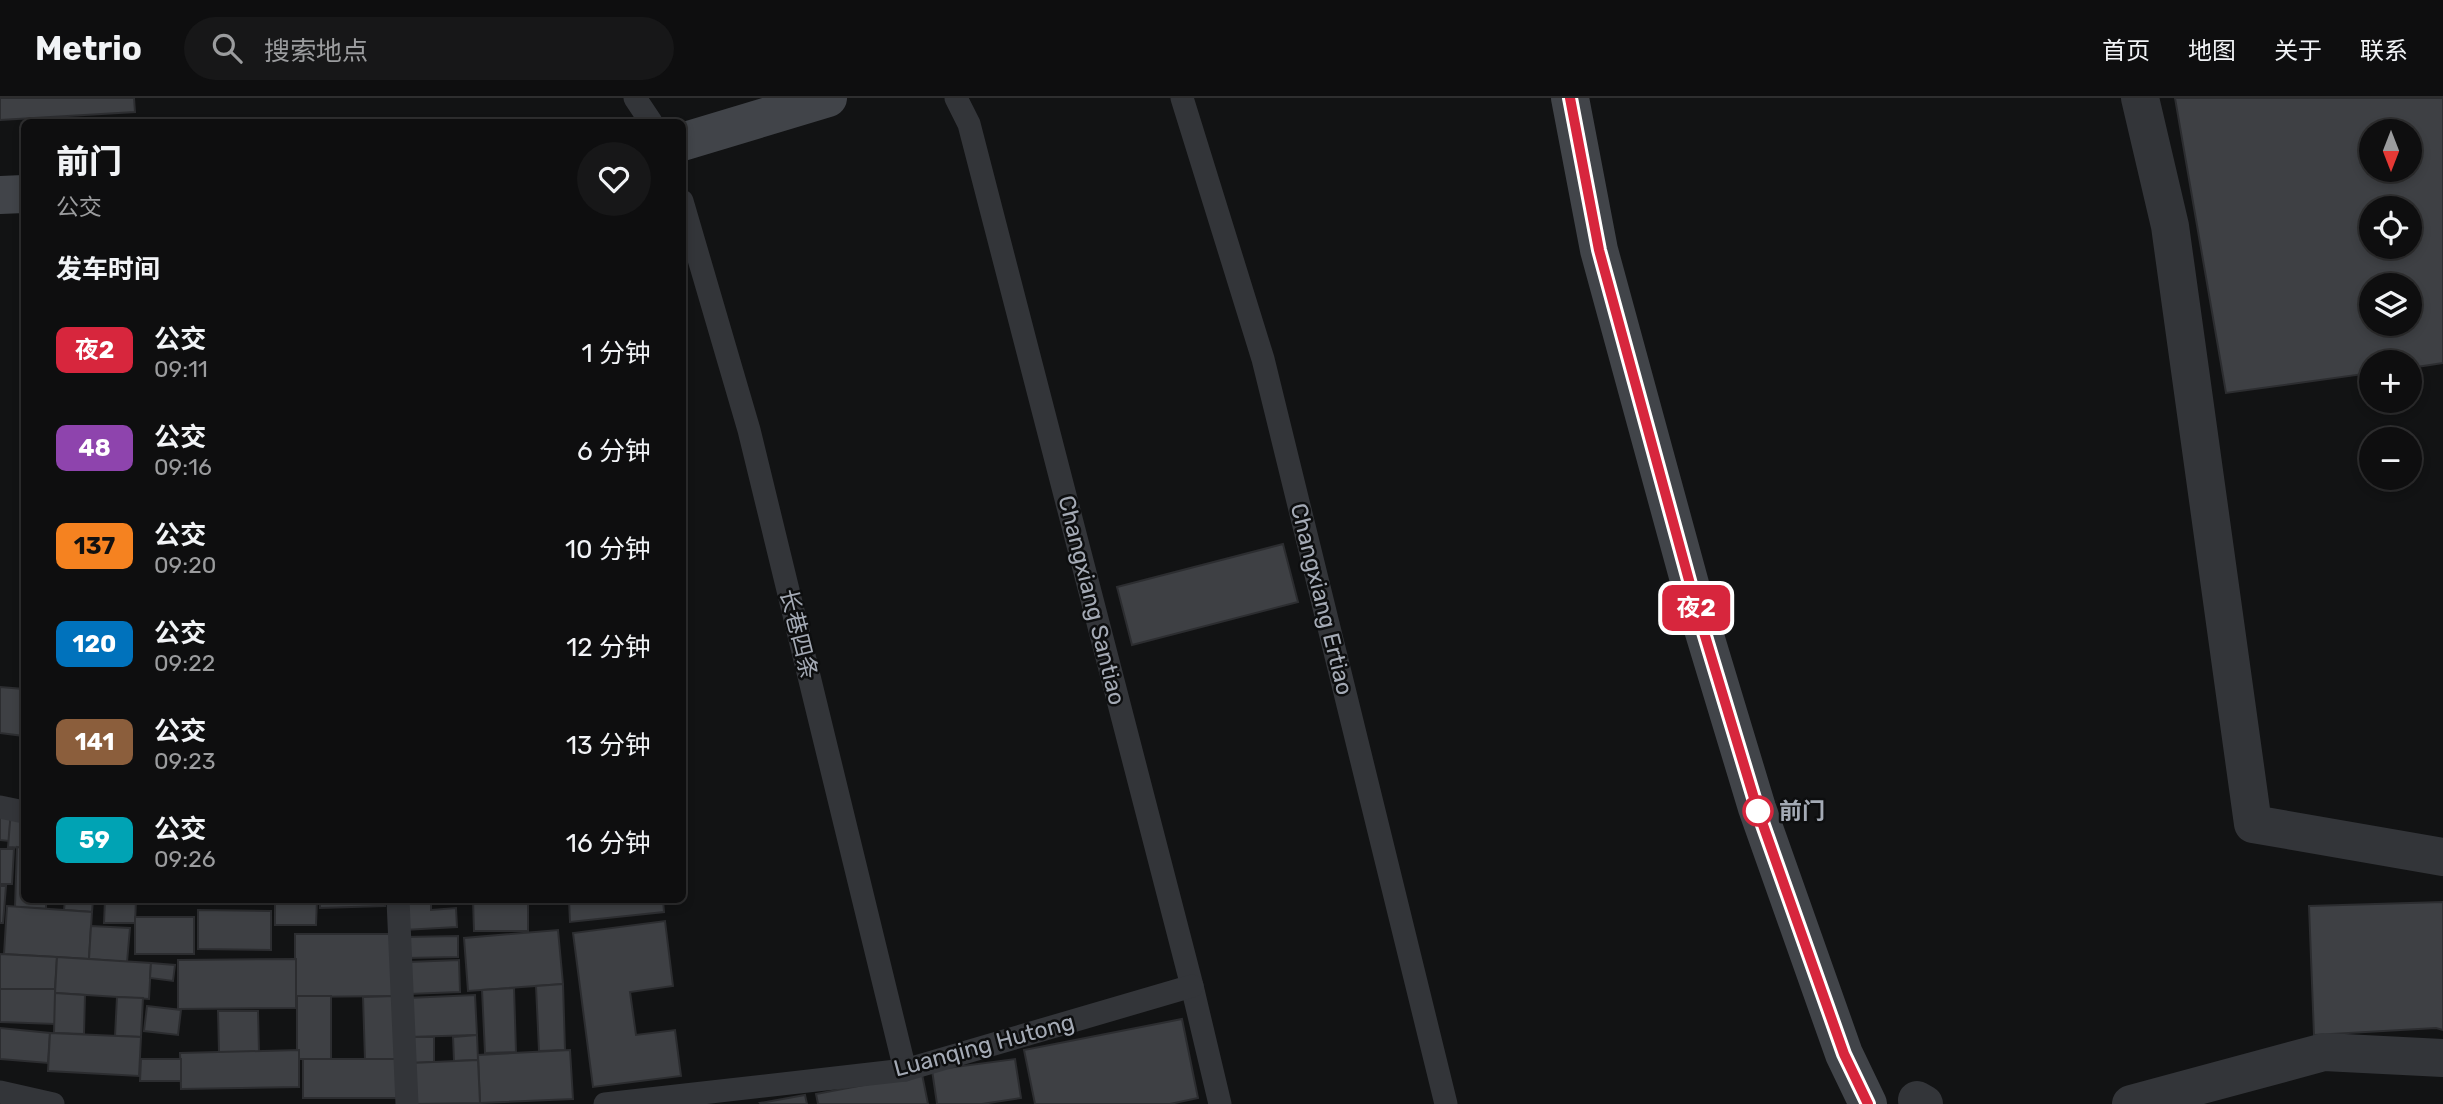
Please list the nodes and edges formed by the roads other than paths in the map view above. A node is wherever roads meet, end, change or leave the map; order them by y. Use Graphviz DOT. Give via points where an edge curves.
graph roads {
  1 [pos="635,98"];
  2 [pos="828,98"];
  3 [pos="956,98"];
  4 [pos="1182,98"];
  5 [pos="1570,98"];
  6 [pos="2140,98"];
  7 [pos="649,119"];
  8 [pos="686,141"];
  9 [pos="21,194"];
  10 [pos="0,195"];
  11 [pos="686,215"];
  12 [pos="0,807"];
  13 [pos="21,811"];
  14 [pos="2443,857"];
  15 [pos="398,903"];
  16 [pos="1192,986"];
  17 [pos="2443,1058"];
  18 [pos="905,1070"];
  19 [pos="0,1092"];
  20 [pos="53,1104"];
  21 [pos="407,1104"];
  22 [pos="605,1104"];
  23 [pos="1220,1104"];
  24 [pos="1446,1104"];
  25 [pos="1868,1104"];
  26 [pos="2131,1104"];
  1 -- 7 [label="lane"];
  2 -- 8 [label="main road"];
  3 -- 16 [label="lane, Changxiang Santiao" via="969,124"];
  4 -- 24 [label="lane, Changxiang Ertiao" via="1263,359"];
  5 -- 25 [label="main road" via="1599,250 1696,606 1757,808 1844,1054"];
  6 -- 14 [label="street" via="2170,226 2253,824"];
  9 -- 10 [label="main road"];
  11 -- 18 [label="lane, 长巷四条" via="749,430"];
  12 -- 13 [label="lane"];
  15 -- 21 [label="lane"];
  16 -- 18 [label="lane, Luanqing Hutong"];
  16 -- 23 [label="lane, Changxiang Santiao"];
  17 -- 26 [label="street" via="2323,1052"];
  18 -- 22 [label="lane, Luanqing Hutong"];
  19 -- 20 [label="lane"];
}
